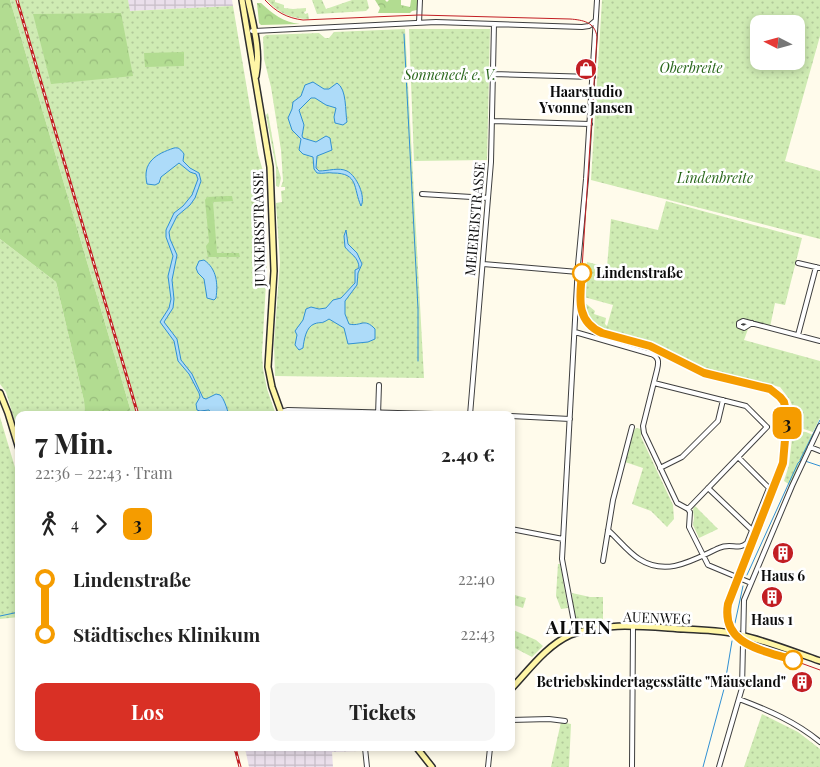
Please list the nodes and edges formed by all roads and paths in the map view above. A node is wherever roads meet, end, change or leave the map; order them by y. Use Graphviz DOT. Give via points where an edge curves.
graph roads {
  1 [pos="242,0"];
  2 [pos="248,0"];
  3 [pos="420,0"];
  4 [pos="597,0"];
  5 [pos="595,21"];
  6 [pos="419,23"];
  7 [pos="494,24"];
  8 [pos="251,32"];
  9 [pos="493,74"];
  10 [pos="592,77"];
  11 [pos="492,121"];
  12 [pos="590,124"];
  13 [pos="422,194"];
  14 [pos="488,198"];
  15 [pos="798,263"];
  16 [pos="483,264"];
  17 [pos="818,268"];
  18 [pos="578,272"];
  19 [pos="752,323"];
  20 [pos="575,332"];
  21 [pos="798,335"];
  22 [pos="820,341"];
  23 [pos="654,382"];
  24 [pos="379,385"];
  25 [pos="0,394"];
  26 [pos="723,400"];
  27 [pos="280,411"];
  28 [pos="286,411"];
  29 [pos="310,411"];
  30 [pos="378,411"];
  31 [pos="471,411"];
  32 [pos="515,416"];
  33 [pos="570,419"];
  34 [pos="820,426"];
  35 [pos="632,427"];
  36 [pos="767,427"];
  37 [pos="773,428"];
  38 [pos="15,436"];
  39 [pos="810,447"];
  40 [pos="820,451"];
  41 [pos="738,456"];
  42 [pos="660,468"];
  43 [pos="708,488"];
  44 [pos="688,509"];
  45 [pos="515,530"];
  46 [pos="608,530"];
  47 [pos="752,530"];
  48 [pos="563,539"];
  49 [pos="702,556"];
  50 [pos="603,561"];
  51 [pos="751,583"];
  52 [pos="633,627"];
  53 [pos="576,633"];
  54 [pos="742,635"];
  55 [pos="820,661"];
  56 [pos="515,685"];
  57 [pos="739,699"];
  58 [pos="515,720"];
  59 [pos="565,721"];
  60 [pos="820,742"];
  61 [pos="366,751"];
  62 [pos="419,751"];
  63 [pos="490,751"];
  64 [pos="367,767"];
  65 [pos="432,767"];
  66 [pos="488,767"];
  67 [pos="632,767"];
  68 [pos="719,767"];
  1 -- 8 [label="main road, JUNKERSSTRASSE"];
  2 -- 8 [label="main road, JUNKERSSTRASSE"];
  3 -- 6 [label="street"];
  4 -- 5 [label="street"];
  5 -- 7 [label="street" via="582,27"];
  5 -- 10 [label="street"];
  6 -- 7 [label="street"];
  6 -- 8 [label="street"];
  7 -- 9 [label="street, MEIEREISTRASSE"];
  8 -- 27 [label="main road, JUNKERSSTRASSE" via="258,58 256,77 269,159 274,266 268,357 270,381"];
  9 -- 10 [label="street"];
  9 -- 11 [label="street, MEIEREISTRASSE"];
  10 -- 12 [label="street"];
  11 -- 12 [label="street"];
  11 -- 14 [label="street, MEIEREISTRASSE"];
  12 -- 18 [label="street"];
  13 -- 14 [label="street"];
  14 -- 16 [label="street, MEIEREISTRASSE"];
  15 -- 17 [label="street"];
  16 -- 18 [label="street"];
  16 -- 31 [label="street, MEIEREISTRASSE"];
  17 -- 21 [label="street"];
  18 -- 20 [label="street"];
  19 -- 21 [label="street"];
  20 -- 23 [label="street" via="655,355 659,361"];
  20 -- 33 [label="street"];
  21 -- 22 [label="street"];
  23 -- 26 [label="street"];
  23 -- 42 [label="street" via="643,430"];
  24 -- 30 [label="street"];
  25 -- 38 [label="main road"];
  26 -- 36 [label="street" via="750,408"];
  26 -- 42 [label="street" via="718,421 682,457"];
  28 -- 29 [label="street"];
  32 -- 33 [label="street"];
  33 -- 48 [label="street"];
  34 -- 39 [label="street"];
  35 -- 46 [label="street"];
  36 -- 37 [label="street"];
  36 -- 41 [label="street"];
  39 -- 40 [label="street"];
  39 -- 51 [label="street"];
  41 -- 43 [label="street"];
  41 -- 47 [label="street" via="769,488"];
  42 -- 44 [label="street" via="677,503"];
  43 -- 44 [label="street"];
  43 -- 47 [label="street"];
  44 -- 49 [label="street" via="691,515 689,527"];
  45 -- 48 [label="street"];
  46 -- 49 [label="street" via="639,559 655,566 674,567"];
  46 -- 50 [label="street"];
  47 -- 49 [label="street" via="744,546 726,545"];
  48 -- 53 [label="street" via="563,567"];
  49 -- 51 [label="street" via="712,568"];
  51 -- 54 [label="street" via="743,606"];
  52 -- 53 [label="main road, AUENWEG"];
  52 -- 54 [label="main road, AUENWEG"];
  52 -- 67 [label="street"];
  53 -- 56 [label="main road, AUENWEG" via="550,648"];
  54 -- 55 [label="main road, AUENWEG"];
  54 -- 57 [label="street"];
  57 -- 60 [label="street" via="780,716"];
  57 -- 68 [label="street"];
  58 -- 59 [label="street"];
  61 -- 64 [label="street"];
  62 -- 65 [label="main road"];
  63 -- 66 [label="street"];
}
